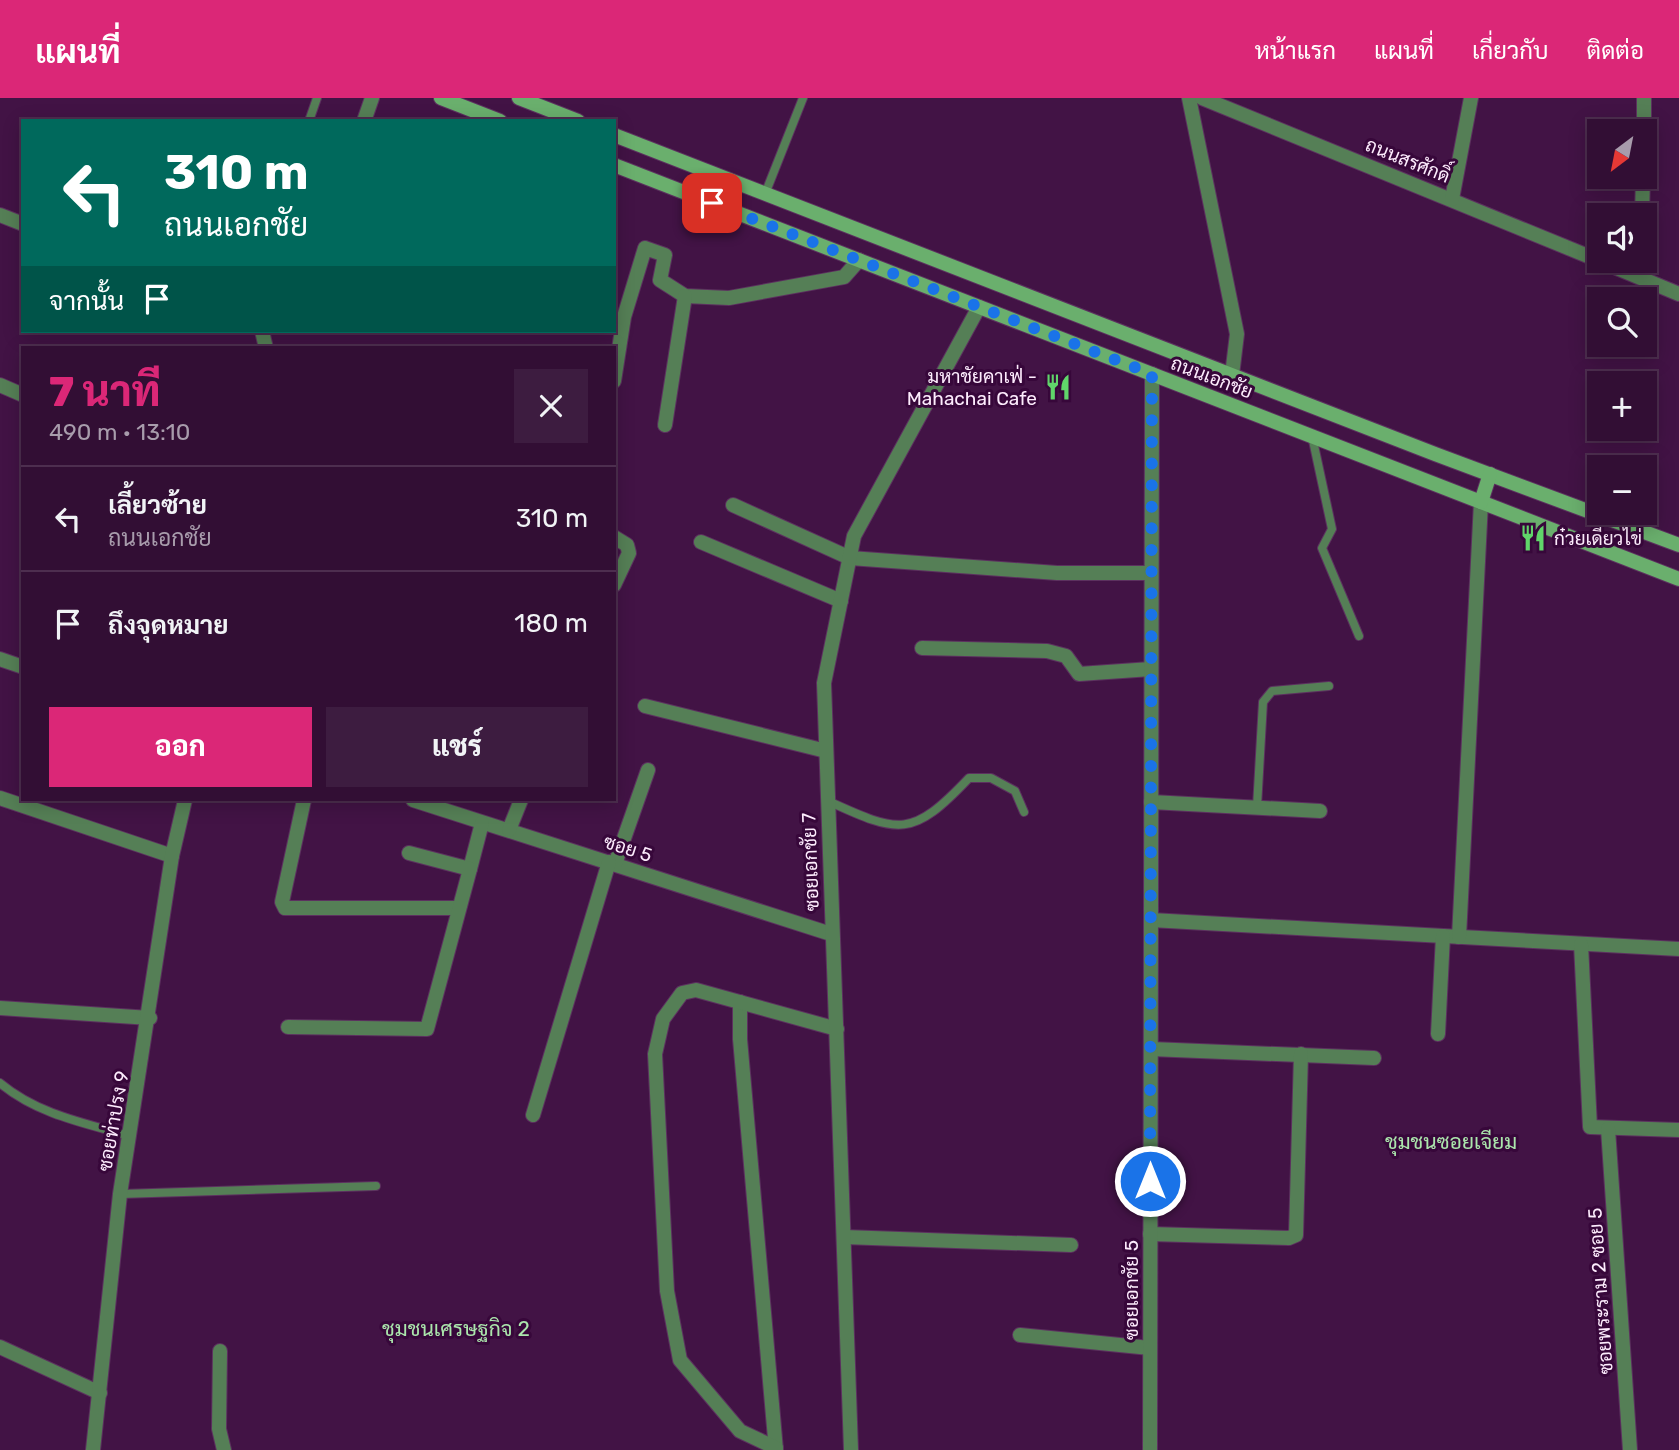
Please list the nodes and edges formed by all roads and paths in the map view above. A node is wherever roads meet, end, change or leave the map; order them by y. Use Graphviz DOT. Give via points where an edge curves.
graph roads {
  1 [pos="317,98"];
  2 [pos="372,98"];
  3 [pos="441,98"];
  4 [pos="519,98"];
  5 [pos="803,98"];
  6 [pos="1189,98"];
  7 [pos="1202,98"];
  8 [pos="1471,98"];
  9 [pos="1644,98"];
  10 [pos="310,119"];
  11 [pos="365,119"];
  12 [pos="495,119"];
  13 [pos="573,119"];
  14 [pos="1644,119"];
  15 [pos="616,136"];
  16 [pos="616,166"];
  17 [pos="765,194"];
  18 [pos="1452,199"];
  19 [pos="0,215"];
  20 [pos="21,223"];
  21 [pos="1587,256"];
  22 [pos="859,260"];
  23 [pos="1629,273"];
  24 [pos="1641,273"];
  25 [pos="1641,278"];
  26 [pos="1679,294"];
  27 [pos="685,296"];
  28 [pos="979,307"];
  29 [pos="616,368"];
  30 [pos="1152,374"];
  31 [pos="1232,375"];
  32 [pos="0,386"];
  33 [pos="21,394"];
  34 [pos="665,425"];
  35 [pos="1312,436"];
  36 [pos="1490,474"];
  37 [pos="1481,502"];
  38 [pos="733,505"];
  39 [pos="616,538"];
  40 [pos="701,542"];
  41 [pos="1679,545"];
  42 [pos="849,558"];
  43 [pos="1151,573"];
  44 [pos="1679,579"];
  45 [pos="616,582"];
  46 [pos="841,601"];
  47 [pos="1359,636"];
  48 [pos="922,648"];
  49 [pos="0,659"];
  50 [pos="21,666"];
  51 [pos="1151,669"];
  52 [pos="1329,686"];
  53 [pos="645,706"];
  54 [pos="826,751"];
  55 [pos="648,770"];
  56 [pos="0,798"];
  57 [pos="185,801"];
  58 [pos="304,801"];
  59 [pos="416,801"];
  60 [pos="521,801"];
  61 [pos="828,801"];
  62 [pos="1151,802"];
  63 [pos="1257,807"];
  64 [pos="1320,811"];
  65 [pos="1024,812"];
  66 [pos="482,823"];
  67 [pos="509,830"];
  68 [pos="409,853"];
  69 [pos="172,856"];
  70 [pos="612,863"];
  71 [pos="470,869"];
  72 [pos="458,908"];
  73 [pos="1151,920"];
  74 [pos="831,934"];
  75 [pos="1443,936"];
  76 [pos="1459,937"];
  77 [pos="1581,944"];
  78 [pos="1679,949"];
  79 [pos="740,1002"];
  80 [pos="0,1008"];
  81 [pos="150,1018"];
  82 [pos="288,1027"];
  83 [pos="837,1029"];
  84 [pos="1438,1034"];
  85 [pos="1150,1049"];
  86 [pos="1301,1054"];
  87 [pos="1374,1058"];
  88 [pos="0,1083"];
  89 [pos="533,1115"];
  90 [pos="1608,1129"];
  91 [pos="1679,1130"];
  92 [pos="130,1136"];
  93 [pos="376,1186"];
  94 [pos="120,1194"];
  95 [pos="1150,1234"];
  96 [pos="844,1237"];
  97 [pos="1071,1245"];
  98 [pos="1020,1335"];
  99 [pos="0,1348"];
  100 [pos="1150,1348"];
  101 [pos="220,1351"];
  102 [pos="100,1393"];
  103 [pos="776,1449"];
  104 [pos="93,1450"];
  105 [pos="224,1450"];
  106 [pos="851,1450"];
  107 [pos="1150,1450"];
  108 [pos="1630,1450"];
  1 -- 10 [label="lane"];
  2 -- 11 [label="street"];
  3 -- 12 [label="main road"];
  4 -- 13 [label="main road"];
  5 -- 17 [label="lane"];
  6 -- 31 [label="street" via="1237,334"];
  7 -- 18 [label="street, ถนนสรศักดิ์"];
  8 -- 18 [label="street"];
  9 -- 14 [label="street"];
  15 -- 17 [label="main road, ถนนเอกชัย"];
  16 -- 22 [label="main road, ถนนเอกชัย"];
  17 -- 31 [label="main road, ถนนเอกชัย"];
  18 -- 21 [label="street, ถนนสรศักดิ์"];
  19 -- 20 [label="street"];
  22 -- 27 [label="street" via="845,276 729,298"];
  22 -- 28 [label="main road, ถนนเอกชัย"];
  23 -- 25 [label="street, ถนนสรศักดิ์"];
  24 -- 25 [label="street"];
  25 -- 26 [label="street, ถนนสรศักดิ์"];
  27 -- 29 [label="street" via="660,280 665,256 645,248 624,317"];
  27 -- 34 [label="street"];
  28 -- 30 [label="main road, ถนนเอกชัย"];
  28 -- 42 [label="street, ซอยเอกชัย 7" via="854,536"];
  30 -- 35 [label="main road, ถนนเอกชัย"];
  30 -- 43 [label="street, ซอยเอกชัย 5"];
  31 -- 36 [label="main road, ถนนเอกชัย"];
  32 -- 33 [label="street"];
  35 -- 37 [label="main road, ถนนเอกชัย"];
  35 -- 47 [label="lane" via="1332,529 1322,548"];
  36 -- 37 [label="main road"];
  36 -- 41 [label="main road, ถนนเอกชัย"];
  37 -- 44 [label="main road, ถนนเอกชัย"];
  37 -- 76 [label="street"];
  38 -- 42 [label="street"];
  39 -- 45 [label="street" via="627,545 629,553"];
  40 -- 46 [label="street"];
  42 -- 43 [label="street" via="1056,573"];
  42 -- 46 [label="street, ซอยเอกชัย 7"];
  43 -- 51 [label="street, ซอยเอกชัย 5"];
  46 -- 54 [label="street, ซอยเอกชัย 7" via="824,683"];
  48 -- 51 [label="street" via="1047,651 1066,656 1079,674"];
  49 -- 50 [label="street"];
  51 -- 62 [label="street, ซอยเอกชัย 5"];
  52 -- 63 [label="lane" via="1272,691 1263,702"];
  53 -- 54 [label="street"];
  54 -- 61 [label="street, ซอยเอกชัย 7"];
  55 -- 70 [label="street"];
  56 -- 69 [label="street"];
  57 -- 69 [label="street, ซอยท่าปรง 9"];
  58 -- 72 [label="street" via="282,902 285,908"];
  59 -- 66 [label="street, ซอย 5"];
  60 -- 67 [label="street"];
  61 -- 65 [label="lane" via="895,827 920,821 969,778 991,778 1015,791"];
  61 -- 74 [label="street, ซอยเอกชัย 7"];
  62 -- 63 [label="street"];
  62 -- 73 [label="street, ซอยเอกชัย 5"];
  63 -- 64 [label="street"];
  66 -- 67 [label="street, ซอย 5"];
  66 -- 71 [label="street"];
  67 -- 70 [label="street, ซอย 5"];
  68 -- 71 [label="street"];
  69 -- 81 [label="street, ซอยท่าปรง 9"];
  70 -- 74 [label="street, ซอย 5"];
  70 -- 89 [label="street"];
  71 -- 72 [label="street"];
  72 -- 82 [label="street" via="426,1029"];
  73 -- 75 [label="street"];
  73 -- 85 [label="street, ซอยเอกชัย 5"];
  74 -- 83 [label="street, ซอยเอกชัย 7"];
  75 -- 76 [label="street"];
  75 -- 84 [label="street"];
  76 -- 77 [label="street"];
  77 -- 78 [label="street"];
  77 -- 90 [label="street" via="1588,1120 1590,1127"];
  79 -- 83 [label="street"];
  79 -- 103 [label="street"];
  79 -- 103 [label="street" via="696,990 682,993 663,1018 656,1054 667,1291 680,1360 740,1430"];
  80 -- 81 [label="street"];
  81 -- 92 [label="street, ซอยท่าปรง 9"];
  83 -- 96 [label="street, ซอยเอกชัย 7"];
  85 -- 86 [label="street"];
  85 -- 95 [label="street, ซอยเอกชัย 5"];
  86 -- 87 [label="street"];
  86 -- 95 [label="street" via="1296,1235"];
  88 -- 92 [label="lane" via="55,1114"];
  90 -- 91 [label="street"];
  90 -- 108 [label="street, ซอยพระราม 2 ซอย 5"];
  92 -- 94 [label="street, ซอยท่าปรง 9"];
  93 -- 94 [label="lane"];
  94 -- 102 [label="street, ซอยท่าปรง 9"];
  95 -- 100 [label="street, ซอยเอกชัย 5"];
  96 -- 97 [label="street"];
  96 -- 106 [label="street, ซอยเอกชัย 7"];
  98 -- 100 [label="street"];
  99 -- 102 [label="street"];
  100 -- 107 [label="street, ซอยเอกชัย 5"];
  101 -- 105 [label="street" via="219,1429"];
  102 -- 104 [label="street, ซอยท่าปรง 9"];
}
